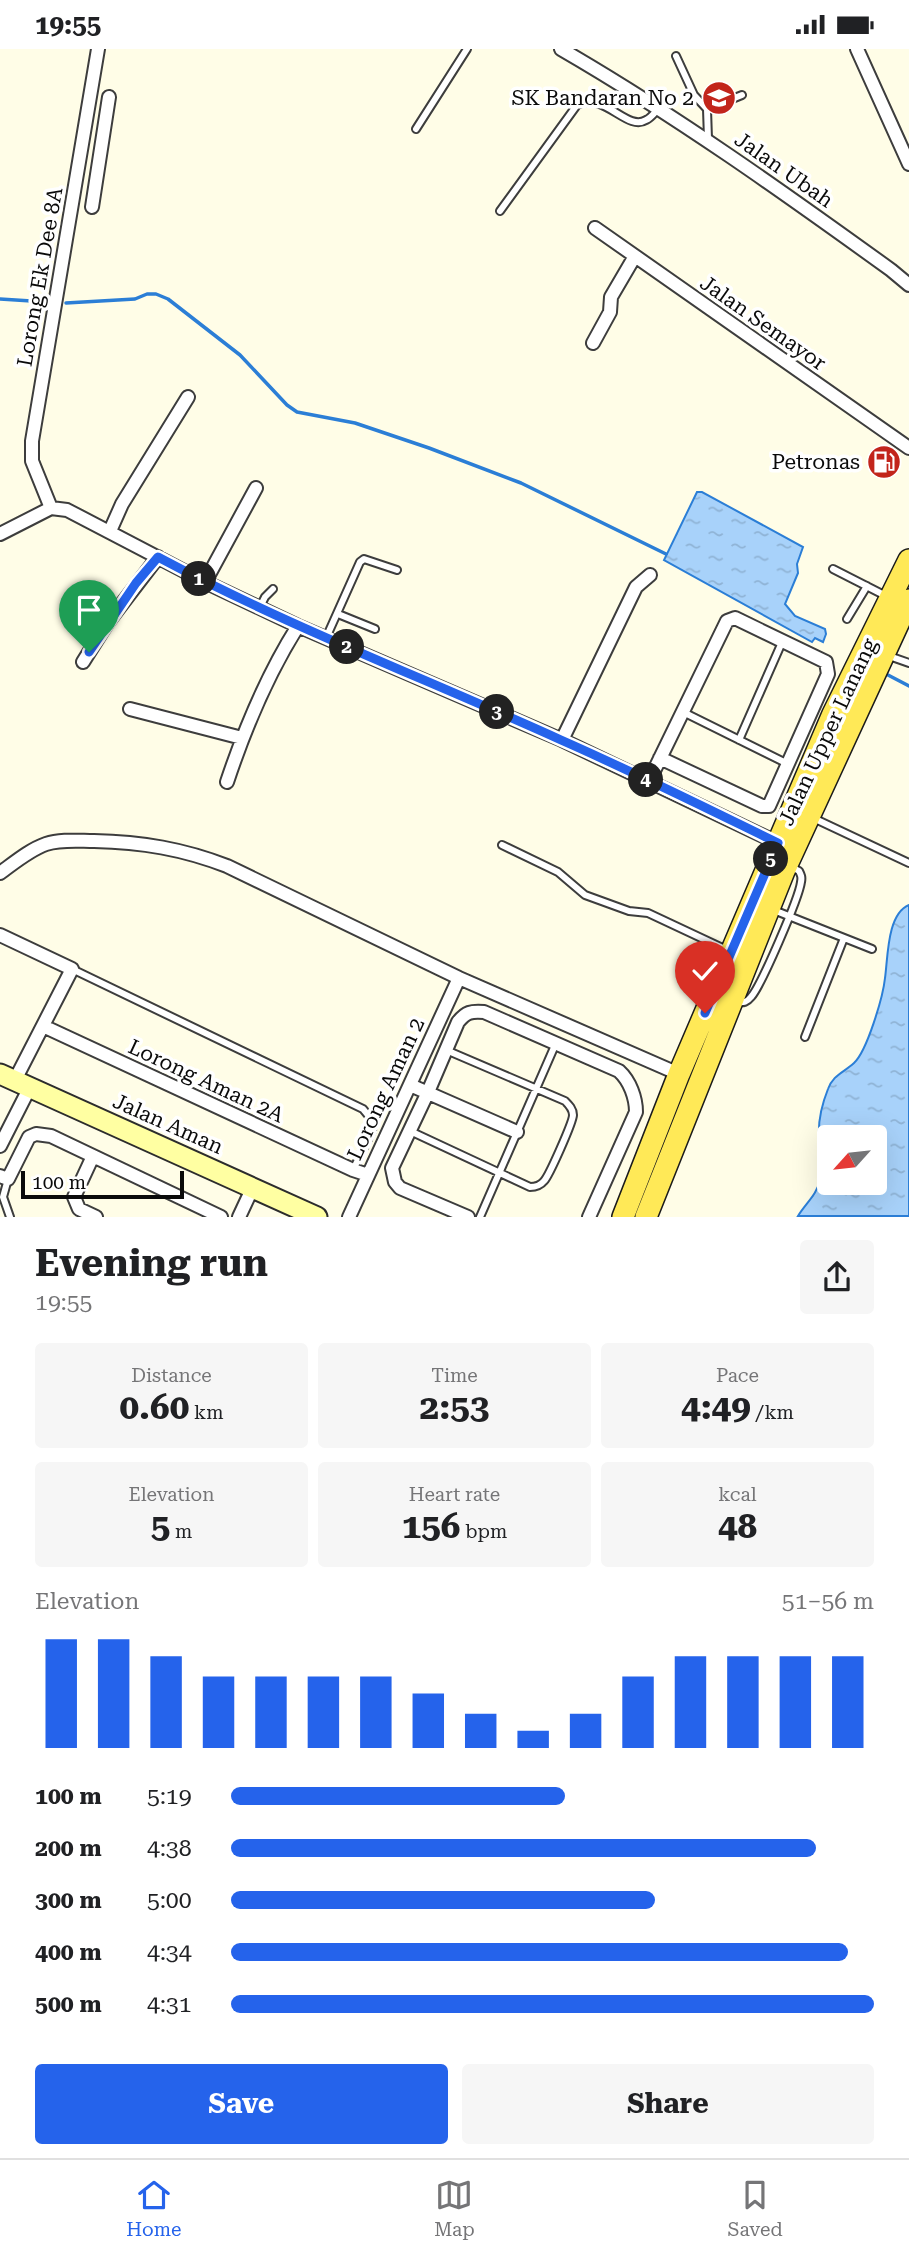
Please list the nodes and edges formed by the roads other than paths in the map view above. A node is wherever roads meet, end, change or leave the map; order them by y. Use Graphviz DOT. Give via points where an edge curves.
graph roads {
  1 [pos="98,49"];
  2 [pos="467,49"];
  3 [pos="561,49"];
  4 [pos="857,49"];
  5 [pos="676,56"];
  6 [pos="743,95"];
  7 [pos="110,97"];
  8 [pos="88,109"];
  9 [pos="659,109"];
  10 [pos="707,109"];
  11 [pos="107,111"];
  12 [pos="416,129"];
  13 [pos="708,141"];
  14 [pos="909,164"];
  15 [pos="75,190"];
  16 [pos="94,193"];
  17 [pos="92,207"];
  18 [pos="500,211"];
  19 [pos="595,228"];
  20 [pos="635,256"];
  21 [pos="909,285"];
  22 [pos="593,343"];
  23 [pos="188,397"];
  24 [pos="909,448"];
  25 [pos="256,488"];
  26 [pos="51,508"];
  27 [pos="110,531"];
  28 [pos="0,534"];
  29 [pos="158,557"];
  30 [pos="909,560"];
  31 [pos="833,569"];
  32 [pos="397,570"];
  33 [pos="650,575"];
  34 [pos="205,582"];
  35 [pos="867,586"];
  36 [pos="273,589"];
  37 [pos="900,600"];
  38 [pos="260,607"];
  39 [pos="338,614"];
  40 [pos="847,619"];
  41 [pos="298,626"];
  42 [pos="375,629"];
  43 [pos="326,638"];
  44 [pos="783,640"];
  45 [pos="884,655"];
  46 [pos="83,662"];
  47 [pos="909,663"];
  48 [pos="130,709"];
  49 [pos="823,710"];
  50 [pos="683,712"];
  51 [pos="242,738"];
  52 [pos="562,740"];
  53 [pos="739,740"];
  54 [pos="660,758"];
  55 [pos="788,764"];
  56 [pos="649,781"];
  57 [pos="228,782"];
  58 [pos="810,816"];
  59 [pos="778,843"];
  60 [pos="502,845"];
  61 [pos="909,863"];
  62 [pos="0,873"];
  63 [pos="779,913"];
  64 [pos="0,935"];
  65 [pos="844,938"];
  66 [pos="872,949"];
  67 [pos="731,952"];
  68 [pos="72,969"];
  69 [pos="459,978"];
  70 [pos="43,1026"];
  71 [pos="805,1037"];
  72 [pos="429,1041"];
  73 [pos="556,1043"];
  74 [pos="446,1049"];
  75 [pos="679,1074"];
  76 [pos="15,1080"];
  77 [pos="410,1084"];
  78 [pos="536,1090"];
  79 [pos="428,1092"];
  80 [pos="392,1124"];
  81 [pos="410,1131"];
  82 [pos="517,1132"];
  83 [pos="625,1136"];
  84 [pos="0,1146"];
  85 [pos="650,1147"];
  86 [pos="93,1156"];
  87 [pos="353,1170"];
  88 [pos="499,1173"];
  89 [pos="368,1175"];
  90 [pos="4,1177"];
  91 [pos="253,1187"];
  92 [pos="10,1216"];
  93 [pos="96,1216"];
  94 [pos="221,1216"];
  95 [pos="239,1216"];
  96 [pos="317,1216"];
  97 [pos="349,1216"];
  98 [pos="468,1216"];
  99 [pos="480,1216"];
  100 [pos="589,1216"];
  101 [pos="623,1216"];
  102 [pos="646,1216"];
  1 -- 8 [label="street, Lorong Ek Dee 8A"];
  2 -- 12 [label="lane"];
  3 -- 9 [label="street, Jalan Ubah"];
  4 -- 14 [label="street"];
  5 -- 10 [label="lane" via="694,95"];
  6 -- 10 [label="lane"];
  7 -- 11 [label="street"];
  8 -- 11 [label="street"];
  8 -- 15 [label="street, Lorong Ek Dee 8A"];
  9 -- 13 [label="street, Jalan Ubah"];
  9 -- 18 [label="lane" via="644,122 635,122 596,101 577,105"];
  10 -- 13 [label="lane"];
  11 -- 16 [label="street"];
  13 -- 21 [label="street, Jalan Ubah"];
  15 -- 16 [label="street"];
  15 -- 26 [label="street, Lorong Ek Dee 8A" via="32,441 32,461"];
  16 -- 17 [label="street"];
  19 -- 20 [label="street, Jalan Semayor"];
  20 -- 22 [label="street" via="611,297 610,312"];
  20 -- 24 [label="street, Jalan Semayor"];
  23 -- 27 [label="street"];
  25 -- 34 [label="street"];
  26 -- 27 [label="street" via="67,510"];
  26 -- 28 [label="street"];
  27 -- 29 [label="street"];
  29 -- 34 [label="street"];
  29 -- 46 [label="street"];
  30 -- 37 [label="main road, Jalan Upper Lanang"];
  31 -- 35 [label="lane"];
  32 -- 39 [label="lane" via="364,559"];
  33 -- 52 [label="street" via="636,587"];
  34 -- 38 [label="street"];
  35 -- 37 [label="lane"];
  35 -- 40 [label="lane"];
  36 -- 38 [label="lane"];
  37 -- 45 [label="main road, Jalan Upper Lanang"];
  37 -- 49 [label="main road, Jalan Upper Lanang"];
  38 -- 41 [label="street"];
  39 -- 42 [label="lane"];
  39 -- 43 [label="lane"];
  41 -- 43 [label="street"];
  41 -- 51 [label="street"];
  43 -- 52 [label="street"];
  44 -- 49 [label="street" via="826,662"];
  44 -- 50 [label="street" via="729,619"];
  44 -- 53 [label="lane"];
  45 -- 47 [label="lane"];
  45 -- 58 [label="main road, Jalan Upper Lanang"];
  48 -- 51 [label="street"];
  49 -- 55 [label="street"];
  49 -- 59 [label="main road, Jalan Upper Lanang"];
  50 -- 53 [label="lane"];
  50 -- 54 [label="street"];
  51 -- 57 [label="street"];
  52 -- 56 [label="street"];
  53 -- 55 [label="lane"];
  54 -- 55 [label="street" via="766,807"];
  54 -- 56 [label="street"];
  56 -- 59 [label="street"];
  58 -- 61 [label="lane"];
  58 -- 63 [label="main road, Jalan Upper Lanang" via="788,865"];
  59 -- 67 [label="main road, Jalan Upper Lanang"];
  60 -- 67 [label="lane" via="558,872 584,894 655,916"];
  62 -- 69 [label="street" via="51,843 127,842 168,847 227,866"];
  63 -- 65 [label="lane"];
  63 -- 102 [label="main road, Jalan Upper Lanang" via="732,1002"];
  64 -- 68 [label="street"];
  65 -- 66 [label="lane"];
  65 -- 71 [label="lane"];
  67 -- 75 [label="main road, Jalan Upper Lanang"];
  68 -- 70 [label="street"];
  68 -- 87 [label="lane" via="363,1109 373,1121 372,1131"];
  69 -- 72 [label="street, Lorong Aman 2"];
  69 -- 75 [label="street"];
  70 -- 76 [label="street"];
  70 -- 87 [label="street, Lorong Aman 2A"];
  72 -- 74 [label="street"];
  72 -- 77 [label="street, Lorong Aman 2"];
  73 -- 74 [label="street" via="472,1011 458,1022"];
  73 -- 78 [label="lane"];
  73 -- 83 [label="street" via="625,1077 636,1112"];
  74 -- 78 [label="lane"];
  74 -- 79 [label="street"];
  75 -- 85 [label="main road, Jalan Upper Lanang"];
  76 -- 84 [label="street"];
  76 -- 91 [label="street, Jalan Aman"];
  77 -- 79 [label="street"];
  77 -- 80 [label="street, Lorong Aman 2"];
  78 -- 82 [label="lane"];
  78 -- 88 [label="lane" via="571,1108 573,1116 558,1153 544,1182 536,1187"];
  79 -- 81 [label="street"];
  79 -- 82 [label="street"];
  80 -- 81 [label="street"];
  80 -- 89 [label="street, Lorong Aman 2"];
  81 -- 88 [label="lane"];
  81 -- 98 [label="street" via="392,1168 395,1182"];
  82 -- 88 [label="lane"];
  83 -- 85 [label="street"];
  83 -- 100 [label="street"];
  85 -- 101 [label="main road, Jalan Upper Lanang"];
  86 -- 90 [label="street" via="51,1136 36,1135 25,1141"];
  86 -- 93 [label="street" via="74,1197 79,1209"];
  86 -- 94 [label="street"];
  87 -- 89 [label="street, Lorong Aman 2A"];
  88 -- 99 [label="lane"];
  89 -- 97 [label="street, Lorong Aman 2"];
  90 -- 92 [label="lane" via="3,1197"];
  91 -- 95 [label="street"];
  91 -- 96 [label="street, Jalan Aman"];
}
